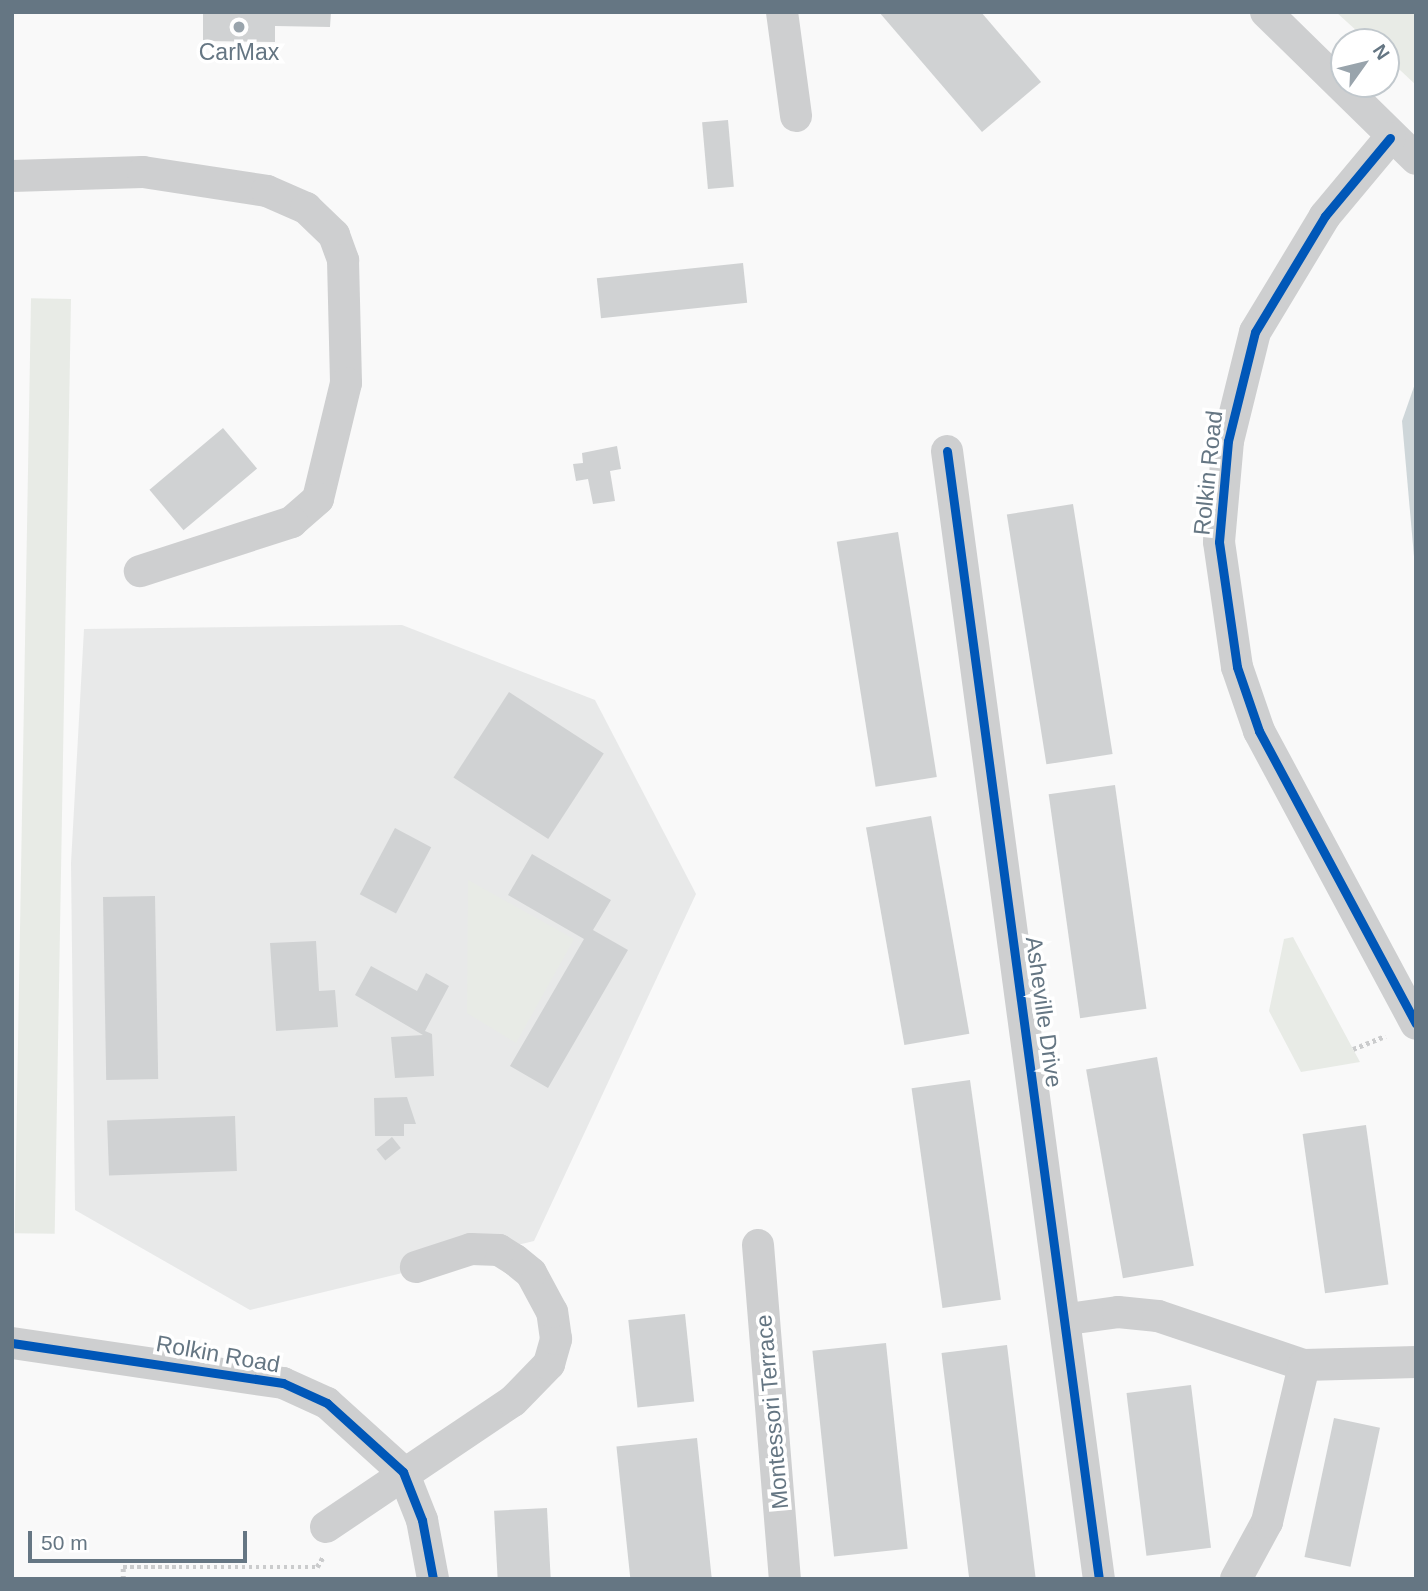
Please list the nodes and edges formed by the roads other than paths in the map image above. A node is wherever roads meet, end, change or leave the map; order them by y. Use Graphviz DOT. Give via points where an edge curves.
graph roads {
  1 [pos="782,12"];
  2 [pos="1266,12"];
  3 [pos="796,116"];
  4 [pos="1390,138"];
  5 [pos="1416,159"];
  6 [pos="12,176"];
  7 [pos="947,451"];
  8 [pos="139,571"];
  9 [pos="1416,1024"];
  10 [pos="758,1245"];
  11 [pos="416,1267"];
  12 [pos="1068,1319"];
  13 [pos="12,1343"];
  14 [pos="1416,1362"];
  15 [pos="1304,1365"];
  16 [pos="403,1472"];
  17 [pos="325,1542"];
  18 [pos="433,1579"];
  19 [pos="785,1579"];
  20 [pos="1099,1579"];
  21 [pos="1236,1579"];
  1 -- 3 [label="street"];
  2 -- 4 [label="street"];
  4 -- 5 [label="street"];
  4 -- 9 [label="street, Rolkin Road" via="1325,216 1255,332 1228,441 1219,542 1235,654 1259,731"];
  6 -- 8 [label="street" via="143,172 267,191 306,208 334,235 343,260 346,383 318,499 292,522"];
  7 -- 12 [label="street, Asheville Drive"];
  10 -- 19 [label="street, Montessori Terrace"];
  11 -- 16 [label="street" via="471,1249 499,1250 531,1273 552,1312 556,1339 550,1364 534,1384"];
  12 -- 15 [label="street" via="1118,1312 1158,1316"];
  12 -- 20 [label="street, Asheville Drive"];
  13 -- 16 [label="street, Rolkin Road" via="283,1383 327,1403"];
  14 -- 15 [label="street"];
  15 -- 21 [label="street" via="1267,1522"];
  16 -- 17 [label="street"];
  16 -- 18 [label="street, Rolkin Road" via="422,1520"];
}
